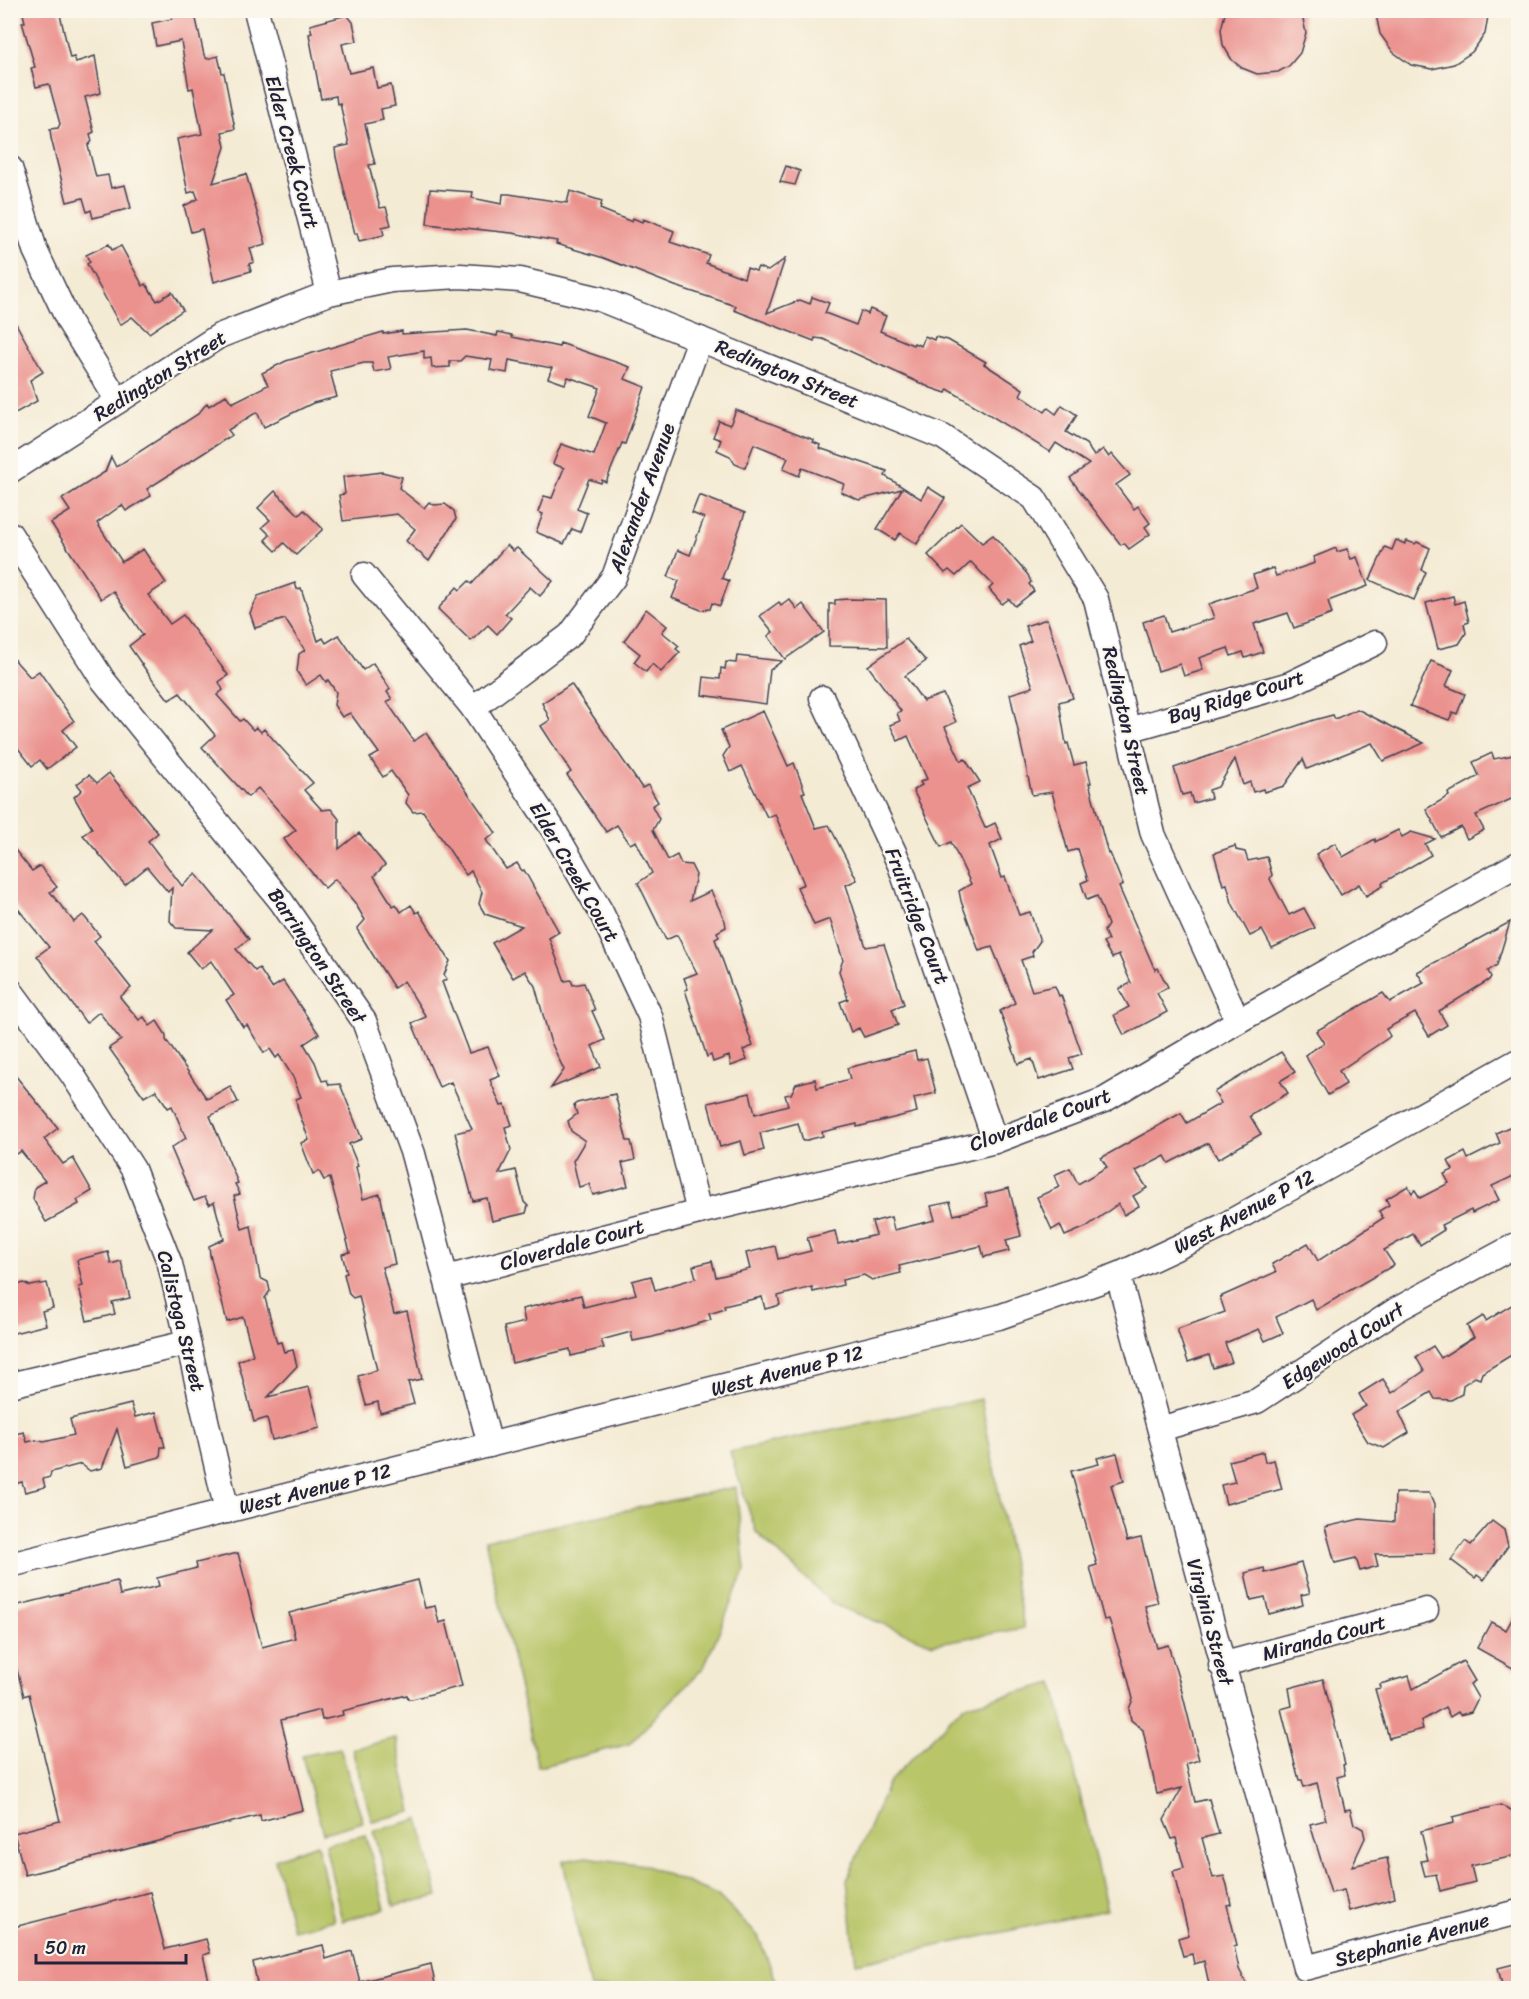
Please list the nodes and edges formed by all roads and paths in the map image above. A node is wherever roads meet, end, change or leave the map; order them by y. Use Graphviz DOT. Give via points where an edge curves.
graph roads {
  1 [pos="256,10"];
  2 [pos="10,168"];
  3 [pos="328,293"];
  4 [pos="700,339"];
  5 [pos="118,401"];
  6 [pos="10,471"];
  7 [pos="10,534"];
  8 [pos="364,575"];
  9 [pos="1375,643"];
  10 [pos="822,698"];
  11 [pos="473,708"];
  12 [pos="1128,730"];
  13 [pos="1518,864"];
  14 [pos="10,990"];
  15 [pos="1238,1021"];
  16 [pos="1518,1061"];
  17 [pos="995,1141"];
  18 [pos="699,1212"];
  19 [pos="1518,1244"];
  20 [pos="1118,1275"];
  21 [pos="446,1278"];
  22 [pos="187,1343"];
  23 [pos="10,1385"];
  24 [pos="1160,1428"];
  25 [pos="490,1445"];
  26 [pos="227,1511"];
  27 [pos="10,1565"];
  28 [pos="1426,1610"];
  29 [pos="1221,1665"];
  30 [pos="1518,1912"];
  31 [pos="1305,1968"];
  1 -- 3 [label="street, Elder Creek Court"];
  2 -- 5 [label="street" via="35,250 69,322"];
  3 -- 4 [label="street, Redington Street" via="392,280 460,276 520,280 600,299"];
  3 -- 5 [label="street, Redington Street" via="219,336"];
  4 -- 11 [label="street, Alexander Avenue" via="614,577 570,635"];
  4 -- 12 [label="street, Redington Street" via="944,437 1034,498 1096,599"];
  5 -- 6 [label="street, Redington Street"];
  7 -- 21 [label="street, Barrington Street" via="103,680 281,901 364,1021 413,1154"];
  8 -- 11 [label="street, Elder Creek Court"];
  9 -- 12 [label="street, Bay Ridge Court" via="1290,684"];
  10 -- 17 [label="street, Fruitridge Court" via="900,865"];
  11 -- 18 [label="street, Elder Creek Court" via="553,829 601,912 650,1016"];
  12 -- 15 [label="street, Redington Street" via="1153,834"];
  13 -- 15 [label="street, Cloverdale Court"];
  14 -- 22 [label="street, Calistoga Street" via="72,1074 132,1169 170,1264"];
  15 -- 17 [label="street, Cloverdale Court" via="1104,1100"];
  16 -- 20 [label="street, West Avenue P 12" via="1223,1226"];
  17 -- 18 [label="street, Cloverdale Court"];
  18 -- 21 [label="street, Cloverdale Court"];
  19 -- 24 [label="street, Edgewood Court" via="1396,1310 1257,1401"];
  20 -- 24 [label="street, Virginia Street"];
  20 -- 25 [label="street, West Avenue P 12" via="999,1317"];
  21 -- 25 [label="street, Barrington Street"];
  22 -- 23 [label="street"];
  22 -- 26 [label="street, Calistoga Street"];
  24 -- 29 [label="street, Virginia Street"];
  25 -- 26 [label="street, West Avenue P 12"];
  26 -- 27 [label="street, West Avenue P 12"];
  28 -- 29 [label="street, Miranda Court"];
  29 -- 31 [label="street, Virginia Street"];
  30 -- 31 [label="street, Stephanie Avenue"];
}
